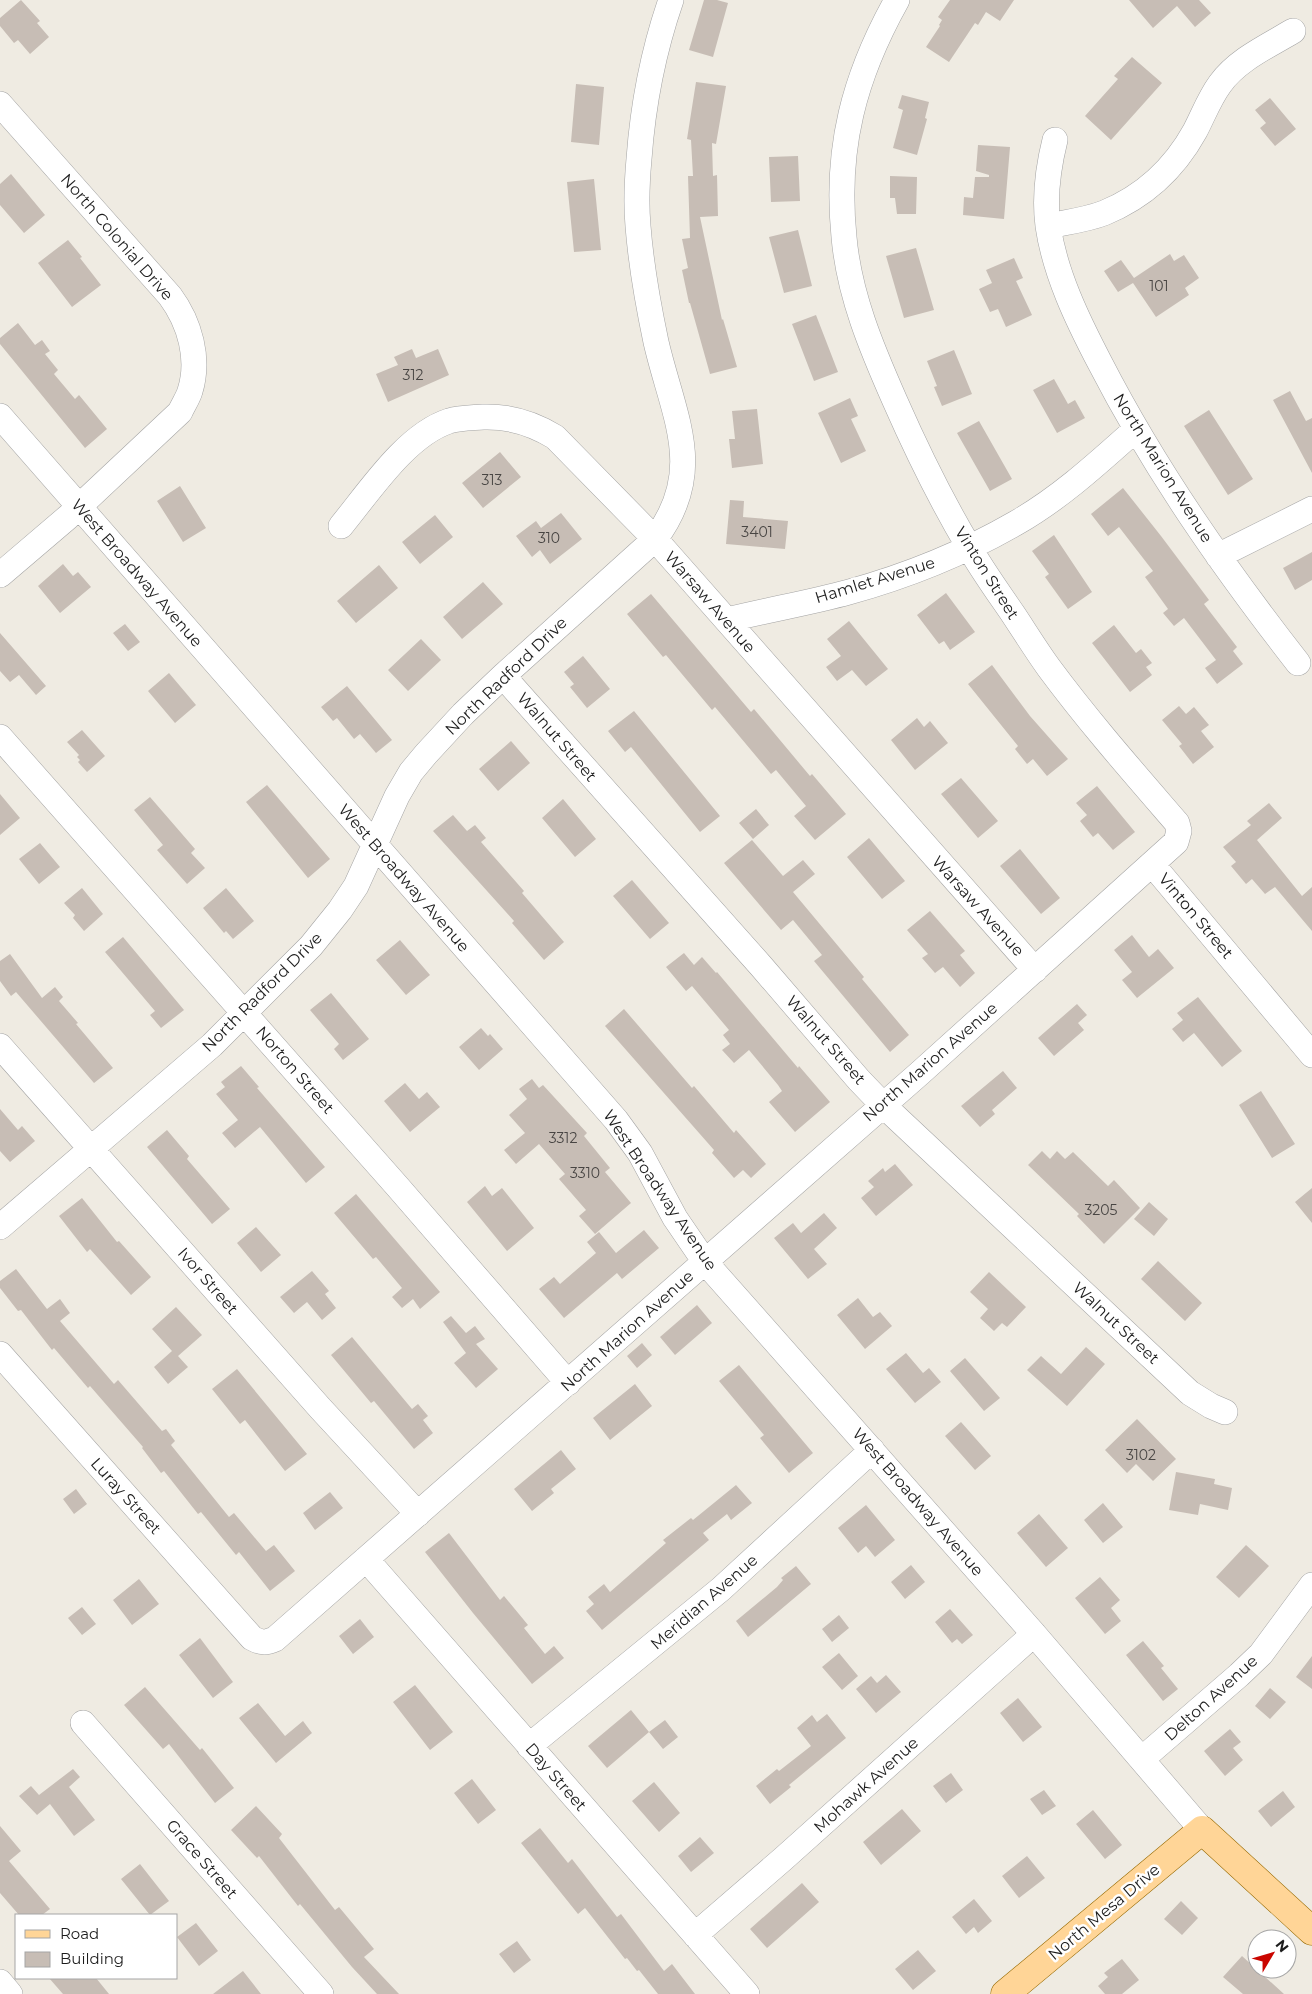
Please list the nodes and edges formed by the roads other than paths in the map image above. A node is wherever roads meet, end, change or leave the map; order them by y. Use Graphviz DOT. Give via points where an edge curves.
graph roads {
  1 [pos="671,0"];
  2 [pos="897,0"];
  3 [pos="1293,31"];
  4 [pos="0,104"];
  5 [pos="1055,140"];
  6 [pos="1048,226"];
  7 [pos="0,416"];
  8 [pos="1135,430"];
  9 [pos="79,507"];
  10 [pos="1312,509"];
  11 [pos="340,526"];
  12 [pos="655,540"];
  13 [pos="969,548"];
  14 [pos="1218,556"];
  15 [pos="0,575"];
  16 [pos="727,620"];
  17 [pos="1298,663"];
  18 [pos="503,676"];
  19 [pos="0,737"];
  20 [pos="375,844"];
  21 [pos="1152,864"];
  22 [pos="1036,970"];
  23 [pos="244,1014"];
  24 [pos="0,1046"];
  25 [pos="1312,1055"];
  26 [pos="883,1104"];
  27 [pos="91,1149"];
  28 [pos="0,1227"];
  29 [pos="705,1262"];
  30 [pos="3,1364"];
  31 [pos="568,1383"];
  32 [pos="1225,1412"];
  33 [pos="872,1450"];
  34 [pos="418,1514"];
  35 [pos="366,1559"];
  36 [pos="1312,1585"];
  37 [pos="1034,1634"];
  38 [pos="252,1638"];
  39 [pos="83,1723"];
  40 [pos="529,1746"];
  41 [pos="1142,1759"];
  42 [pos="1202,1830"];
  43 [pos="1312,1931"];
  44 [pos="695,1935"];
  45 [pos="0,1982"];
  46 [pos="10,1994"];
  47 [pos="321,1994"];
  48 [pos="747,1994"];
  49 [pos="1005,1994"];
  1 -- 12 [label="street, North Radford Drive" via="649,76 637,179 637,225 645,285 679,428 684,469 675,508"];
  2 -- 13 [label="street, Vinton Street" via="867,60 849,118 842,186 845,245 858,307 873,351 916,449"];
  3 -- 6 [label="street" via="1235,68 1220,84 1184,148 1149,188 1102,214"];
  4 -- 9 [label="street, North Colonial Drive" via="180,309 194,357 190,392 180,412"];
  5 -- 6 [label="street, North Marion Avenue" via="1046,197"];
  6 -- 8 [label="street, North Marion Avenue" via="1054,254 1085,335"];
  7 -- 9 [label="street, West Broadway Avenue"];
  8 -- 13 [label="street, Hamlet Avenue" via="1047,503"];
  8 -- 14 [label="street, North Marion Avenue"];
  9 -- 15 [label="street, North Colonial Drive"];
  9 -- 20 [label="street, West Broadway Avenue"];
  10 -- 14 [label="street"];
  11 -- 12 [label="street, Warsaw Avenue" via="408,446 424,433 448,421 491,417 519,420 555,437"];
  12 -- 16 [label="street, Warsaw Avenue"];
  12 -- 18 [label="street, North Radford Drive"];
  13 -- 16 [label="street, Hamlet Avenue" via="856,590"];
  13 -- 21 [label="street, Vinton Street" via="1048,666 1177,823 1176,842"];
  14 -- 17 [label="street, North Marion Avenue"];
  16 -- 22 [label="street, Warsaw Avenue"];
  18 -- 20 [label="street, North Radford Drive" via="463,714 411,772"];
  18 -- 26 [label="street, Walnut Street"];
  19 -- 23 [label="street, Norton Street"];
  20 -- 23 [label="street, North Radford Drive" via="356,886 340,910 311,946"];
  20 -- 29 [label="street, West Broadway Avenue" via="616,1120 640,1153 675,1218"];
  21 -- 22 [label="street, North Marion Avenue"];
  21 -- 25 [label="street, Vinton Street"];
  22 -- 26 [label="street, North Marion Avenue"];
  23 -- 27 [label="street, North Radford Drive"];
  23 -- 31 [label="street, Norton Street"];
  24 -- 27 [label="street, Ivor Street"];
  26 -- 29 [label="street, North Marion Avenue"];
  26 -- 32 [label="street, Walnut Street" via="1190,1393"];
  27 -- 28 [label="street, North Radford Drive"];
  27 -- 34 [label="street, Ivor Street"];
  29 -- 31 [label="street, North Marion Avenue"];
  29 -- 33 [label="street, West Broadway Avenue"];
  30 -- 38 [label="street, Luray Street"];
  31 -- 34 [label="street, North Marion Avenue"];
  33 -- 37 [label="street, West Broadway Avenue"];
  33 -- 40 [label="street, Meridian Avenue" via="721,1589"];
  34 -- 35 [label="street, North Marion Avenue"];
  35 -- 38 [label="street, North Marion Avenue" via="275,1639 260,1642"];
  35 -- 40 [label="street, Day Street"];
  36 -- 41 [label="street, Delton Avenue" via="1261,1654"];
  37 -- 41 [label="street, West Broadway Avenue"];
  37 -- 44 [label="street, Mohawk Avenue"];
  39 -- 47 [label="street, Grace Street"];
  40 -- 44 [label="street, Day Street"];
  41 -- 42 [label="street, West Broadway Avenue"];
  42 -- 43 [label="main road, West Broadway Avenue"];
  42 -- 49 [label="main road, North Mesa Drive"];
  44 -- 48 [label="street, Day Street"];
  45 -- 46 [label="street"];
}
